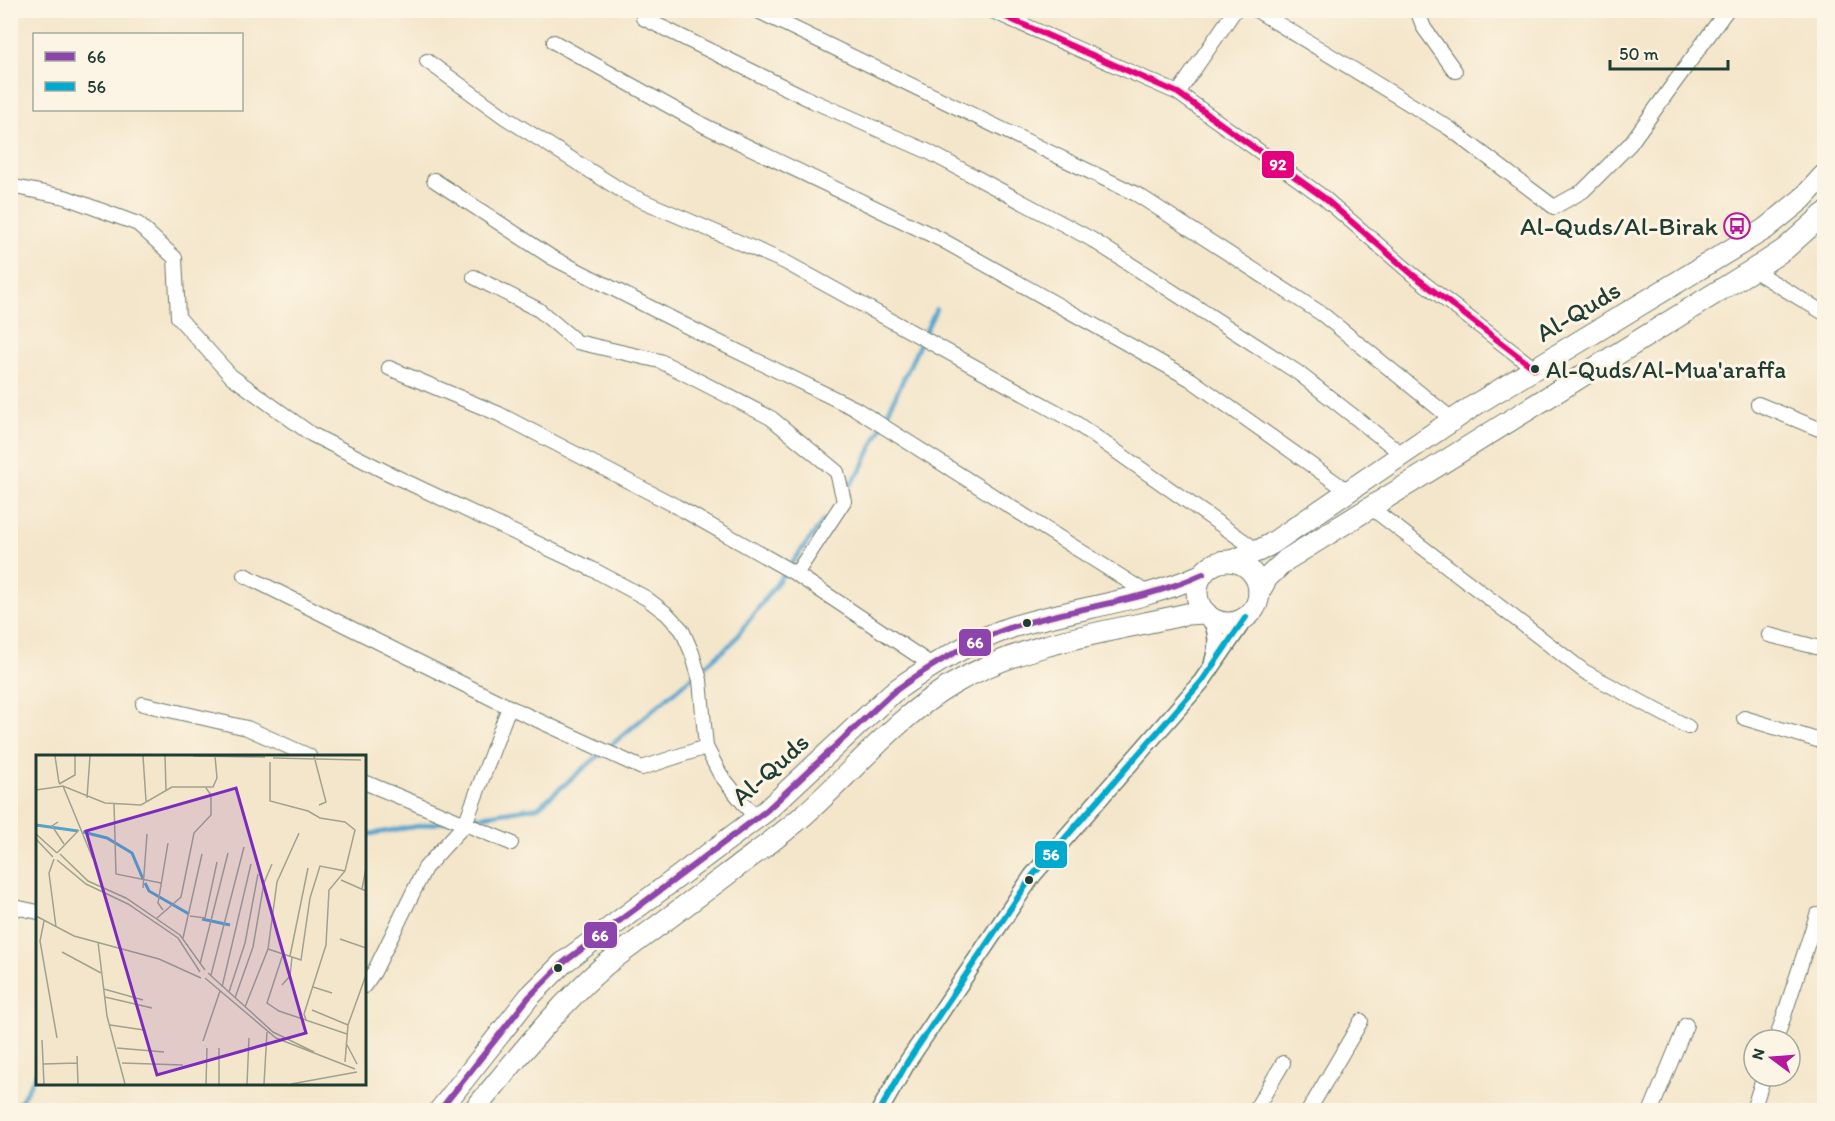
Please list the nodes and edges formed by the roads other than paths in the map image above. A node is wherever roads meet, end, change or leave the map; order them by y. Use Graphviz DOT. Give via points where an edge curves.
graph roads {
  1 [pos="756,10"];
  2 [pos="990,10"];
  3 [pos="1235,10"];
  4 [pos="1256,10"];
  5 [pos="1417,10"];
  6 [pos="1727,10"];
  7 [pos="643,18"];
  8 [pos="554,42"];
  9 [pos="427,61"];
  10 [pos="1455,71"];
  11 [pos="1178,93"];
  12 [pos="1824,175"];
  13 [pos="434,180"];
  14 [pos="10,186"];
  15 [pos="1824,214"];
  16 [pos="1753,270"];
  17 [pos="474,277"];
  18 [pos="1824,313"];
  19 [pos="389,368"];
  20 [pos="1535,369"];
  21 [pos="1758,404"];
  22 [pos="1453,420"];
  23 [pos="1824,431"];
  24 [pos="1402,454"];
  25 [pos="1349,492"];
  26 [pos="1371,507"];
  27 [pos="1258,551"];
  28 [pos="1231,561"];
  29 [pos="796,574"];
  30 [pos="1203,574"];
  31 [pos="244,575"];
  32 [pos="1259,592"];
  33 [pos="1150,595"];
  34 [pos="1208,615"];
  35 [pos="1246,616"];
  36 [pos="1769,634"];
  37 [pos="1824,649"];
  38 [pos="932,665"];
  39 [pos="1211,669"];
  40 [pos="143,704"];
  41 [pos="509,707"];
  42 [pos="1744,718"];
  43 [pos="1688,727"];
  44 [pos="1824,742"];
  45 [pos="706,747"];
  46 [pos="307,755"];
  47 [pos="366,783"];
  48 [pos="756,819"];
  49 [pos="465,825"];
  50 [pos="511,843"];
  51 [pos="10,906"];
  52 [pos="36,912"];
  53 [pos="1817,915"];
  54 [pos="366,983"];
  55 [pos="1361,1021"];
  56 [pos="1686,1025"];
  57 [pos="1780,1028"];
  58 [pos="1283,1063"];
  59 [pos="1760,1088"];
  60 [pos="440,1110"];
  61 [pos="474,1110"];
  62 [pos="880,1110"];
  63 [pos="1255,1110"];
  64 [pos="1309,1110"];
  65 [pos="1651,1110"];
  66 [pos="1753,1110"];
  1 -- 22 [label="street" via="1138,195 1322,314"];
  2 -- 11 [label="street"];
  3 -- 11 [label="street"];
  4 -- 6 [label="street" via="1449,128 1554,207 1583,191 1630,144"];
  5 -- 10 [label="street" via="1424,28"];
  7 -- 24 [label="street" via="927,152 1090,239 1297,372"];
  8 -- 25 [label="street" via="705,126 942,240 1190,379"];
  9 -- 27 [label="street" via="506,118 627,194 784,262 1073,421"];
  11 -- 20 [label="street" via="1323,197 1412,274"];
  12 -- 20 [label="main road, Al-Quds" via="1765,229"];
  13 -- 33 [label="street" via="551,257 856,409"];
  14 -- 45 [label="street" via="64,197 138,224 175,258 178,317 231,376 310,434 592,569 667,614 682,630 700,680"];
  15 -- 16 [label="main road" via="1785,249"];
  16 -- 18 [label="street"];
  16 -- 26 [label="main road"];
  17 -- 29 [label="street" via="539,310 577,342 660,361 771,418 837,472 844,501"];
  19 -- 29 [label="street" via="499,414"];
  20 -- 22 [label="main road, Al-Quds"];
  21 -- 23 [label="street"];
  22 -- 24 [label="main road, Al-Quds"];
  24 -- 25 [label="main road, Al-Quds"];
  25 -- 27 [label="main road, Al-Quds"];
  26 -- 32 [label="main road" via="1286,560"];
  26 -- 43 [label="street" via="1585,672"];
  27 -- 28 [label="main road, Al-Quds"];
  28 -- 30 [label="main road" via="1216,563"];
  28 -- 32 [label="main road" via="1252,573"];
  29 -- 38 [label="street"];
  30 -- 33 [label="main road, Al-Quds"];
  30 -- 34 [label="main road" via="1198,601"];
  31 -- 41 [label="street"];
  32 -- 35 [label="main road" via="1253,610"];
  33 -- 38 [label="main road, Al-Quds" via="1012,627"];
  34 -- 35 [label="main road" via="1228,623"];
  34 -- 39 [label="street" via="1217,638"];
  34 -- 61 [label="main road" via="1187,614 1064,641 1010,658 954,683 927,701 897,724 777,837 587,981"];
  35 -- 39 [label="street"];
  36 -- 37 [label="street"];
  38 -- 48 [label="main road, Al-Quds" via="892,693"];
  39 -- 62 [label="street" via="1033,875 908,1061"];
  40 -- 46 [label="street" via="247,728"];
  41 -- 45 [label="street" via="642,768"];
  41 -- 49 [label="street"];
  42 -- 44 [label="street"];
  45 -- 48 [label="street" via="720,774"];
  47 -- 49 [label="street"];
  48 -- 60 [label="main road, Al-Quds" via="563,963 529,997"];
  49 -- 50 [label="street"];
  49 -- 54 [label="street" via="425,868"];
  51 -- 52 [label="street"];
  53 -- 57 [label="street"];
  55 -- 64 [label="street"];
  56 -- 65 [label="street"];
  58 -- 63 [label="street"];
  59 -- 66 [label="street"];
}
